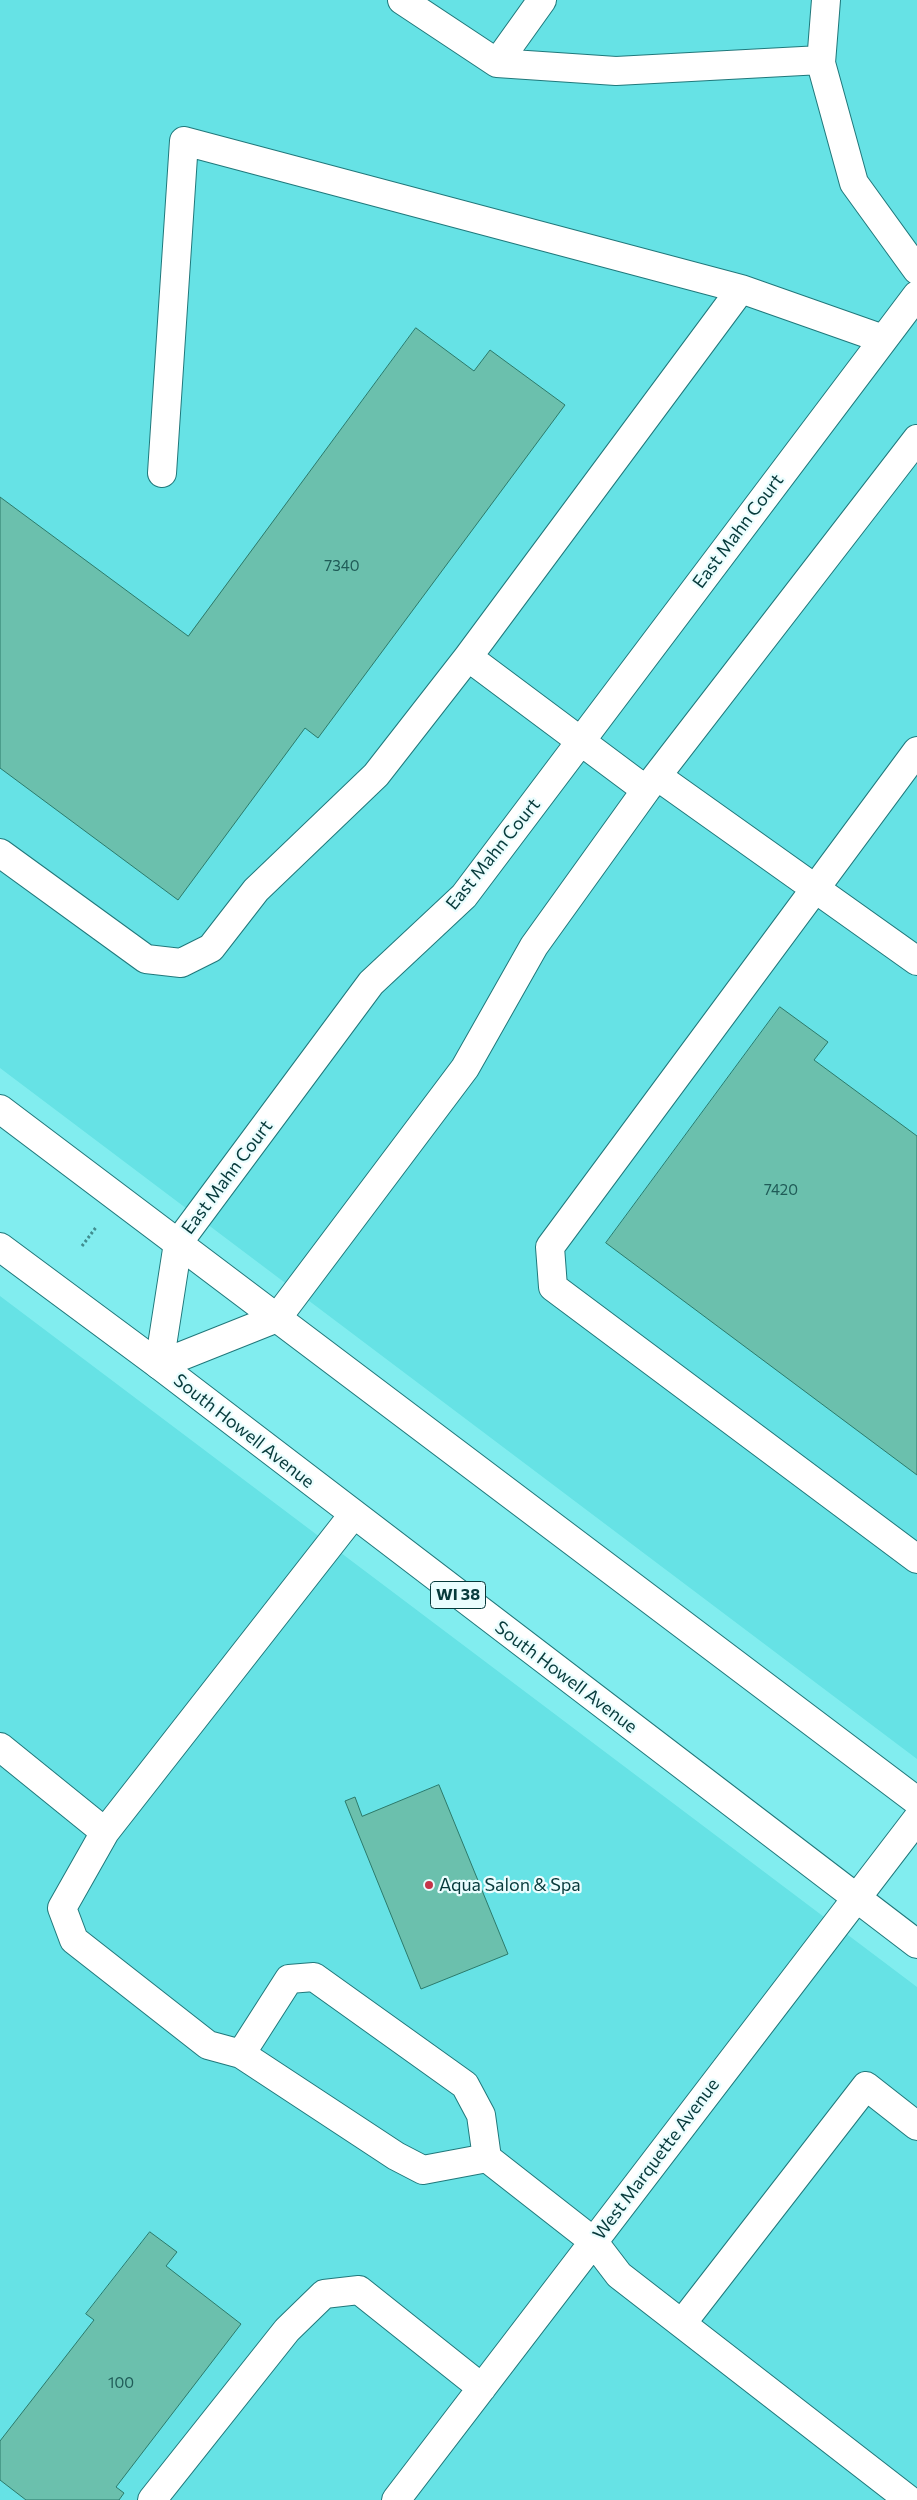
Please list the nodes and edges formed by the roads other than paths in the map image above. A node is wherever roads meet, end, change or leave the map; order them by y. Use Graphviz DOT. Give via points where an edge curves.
graph roads {
  1 [pos="402,0"];
  2 [pos="542,0"];
  3 [pos="826,0"];
  4 [pos="821,60"];
  5 [pos="497,63"];
  6 [pos="917,270"];
  7 [pos="741,289"];
  8 [pos="917,295"];
  9 [pos="883,339"];
  10 [pos="917,439"];
  11 [pos="162,473"];
  12 [pos="468,657"];
  13 [pos="581,741"];
  14 [pos="917,751"];
  15 [pos="651,783"];
  16 [pos="0,853"];
  17 [pos="816,889"];
  18 [pos="917,961"];
  19 [pos="0,1109"];
  20 [pos="178,1243"];
  21 [pos="0,1247"];
  22 [pos="277,1318"];
  23 [pos="159,1365"];
  24 [pos="353,1515"];
  25 [pos="917,1559"];
  26 [pos="0,1747"];
  27 [pos="917,1801"];
  28 [pos="917,1819"];
  29 [pos="105,1832"];
  30 [pos="856,1898"];
  31 [pos="917,1944"];
  32 [pos="241,2054"];
  33 [pos="917,2126"];
  34 [pos="486,2158"];
  35 [pos="594,2241"];
  36 [pos="683,2322"];
  37 [pos="482,2388"];
  38 [pos="152,2500"];
  39 [pos="396,2500"];
  40 [pos="909,2500"];
  1 -- 5 [label="street"];
  2 -- 5 [label="street"];
  3 -- 4 [label="street"];
  4 -- 5 [label="street" via="616,71"];
  4 -- 6 [label="street" via="854,183"];
  7 -- 9 [label="street"];
  7 -- 11 [label="street" via="184,141"];
  7 -- 12 [label="street"];
  8 -- 9 [label="street, East Mahn Court"];
  9 -- 13 [label="street, East Mahn Court"];
  10 -- 15 [label="street"];
  12 -- 13 [label="street"];
  12 -- 16 [label="street" via="376,775 256,890 211,948 181,963 146,960"];
  13 -- 15 [label="street"];
  13 -- 20 [label="street, East Mahn Court" via="464,896 371,983"];
  14 -- 17 [label="street"];
  15 -- 17 [label="street"];
  15 -- 22 [label="street" via="534,946 465,1068"];
  17 -- 18 [label="street"];
  17 -- 25 [label="street" via="550,1247 553,1287"];
  19 -- 20 [label="street"];
  20 -- 22 [label="street"];
  20 -- 23 [label="street, East Mahn Court"];
  21 -- 23 [label="street, South Howell Avenue / WI 38"];
  22 -- 23 [label="street"];
  22 -- 27 [label="street"];
  23 -- 24 [label="street, South Howell Avenue / WI 38"];
  24 -- 29 [label="street"];
  24 -- 30 [label="street, South Howell Avenue / WI 38"];
  26 -- 29 [label="street"];
  28 -- 30 [label="street, West Marquette Avenue"];
  29 -- 32 [label="street" via="62,1908 74,1940 208,2045"];
  30 -- 31 [label="street, South Howell Avenue / WI 38"];
  30 -- 35 [label="street, West Marquette Avenue"];
  32 -- 34 [label="street" via="396,2156 424,2170"];
  32 -- 34 [label="street" via="289,1979 314,1977 464,2084 481,2115"];
  33 -- 36 [label="street" via="866,2086"];
  34 -- 35 [label="street"];
  35 -- 36 [label="street" via="619,2275"];
  35 -- 37 [label="street, West Marquette Avenue"];
  36 -- 40 [label="street"];
  37 -- 38 [label="street" via="359,2290 324,2294 287,2330"];
  37 -- 39 [label="street, West Marquette Avenue"];
}
